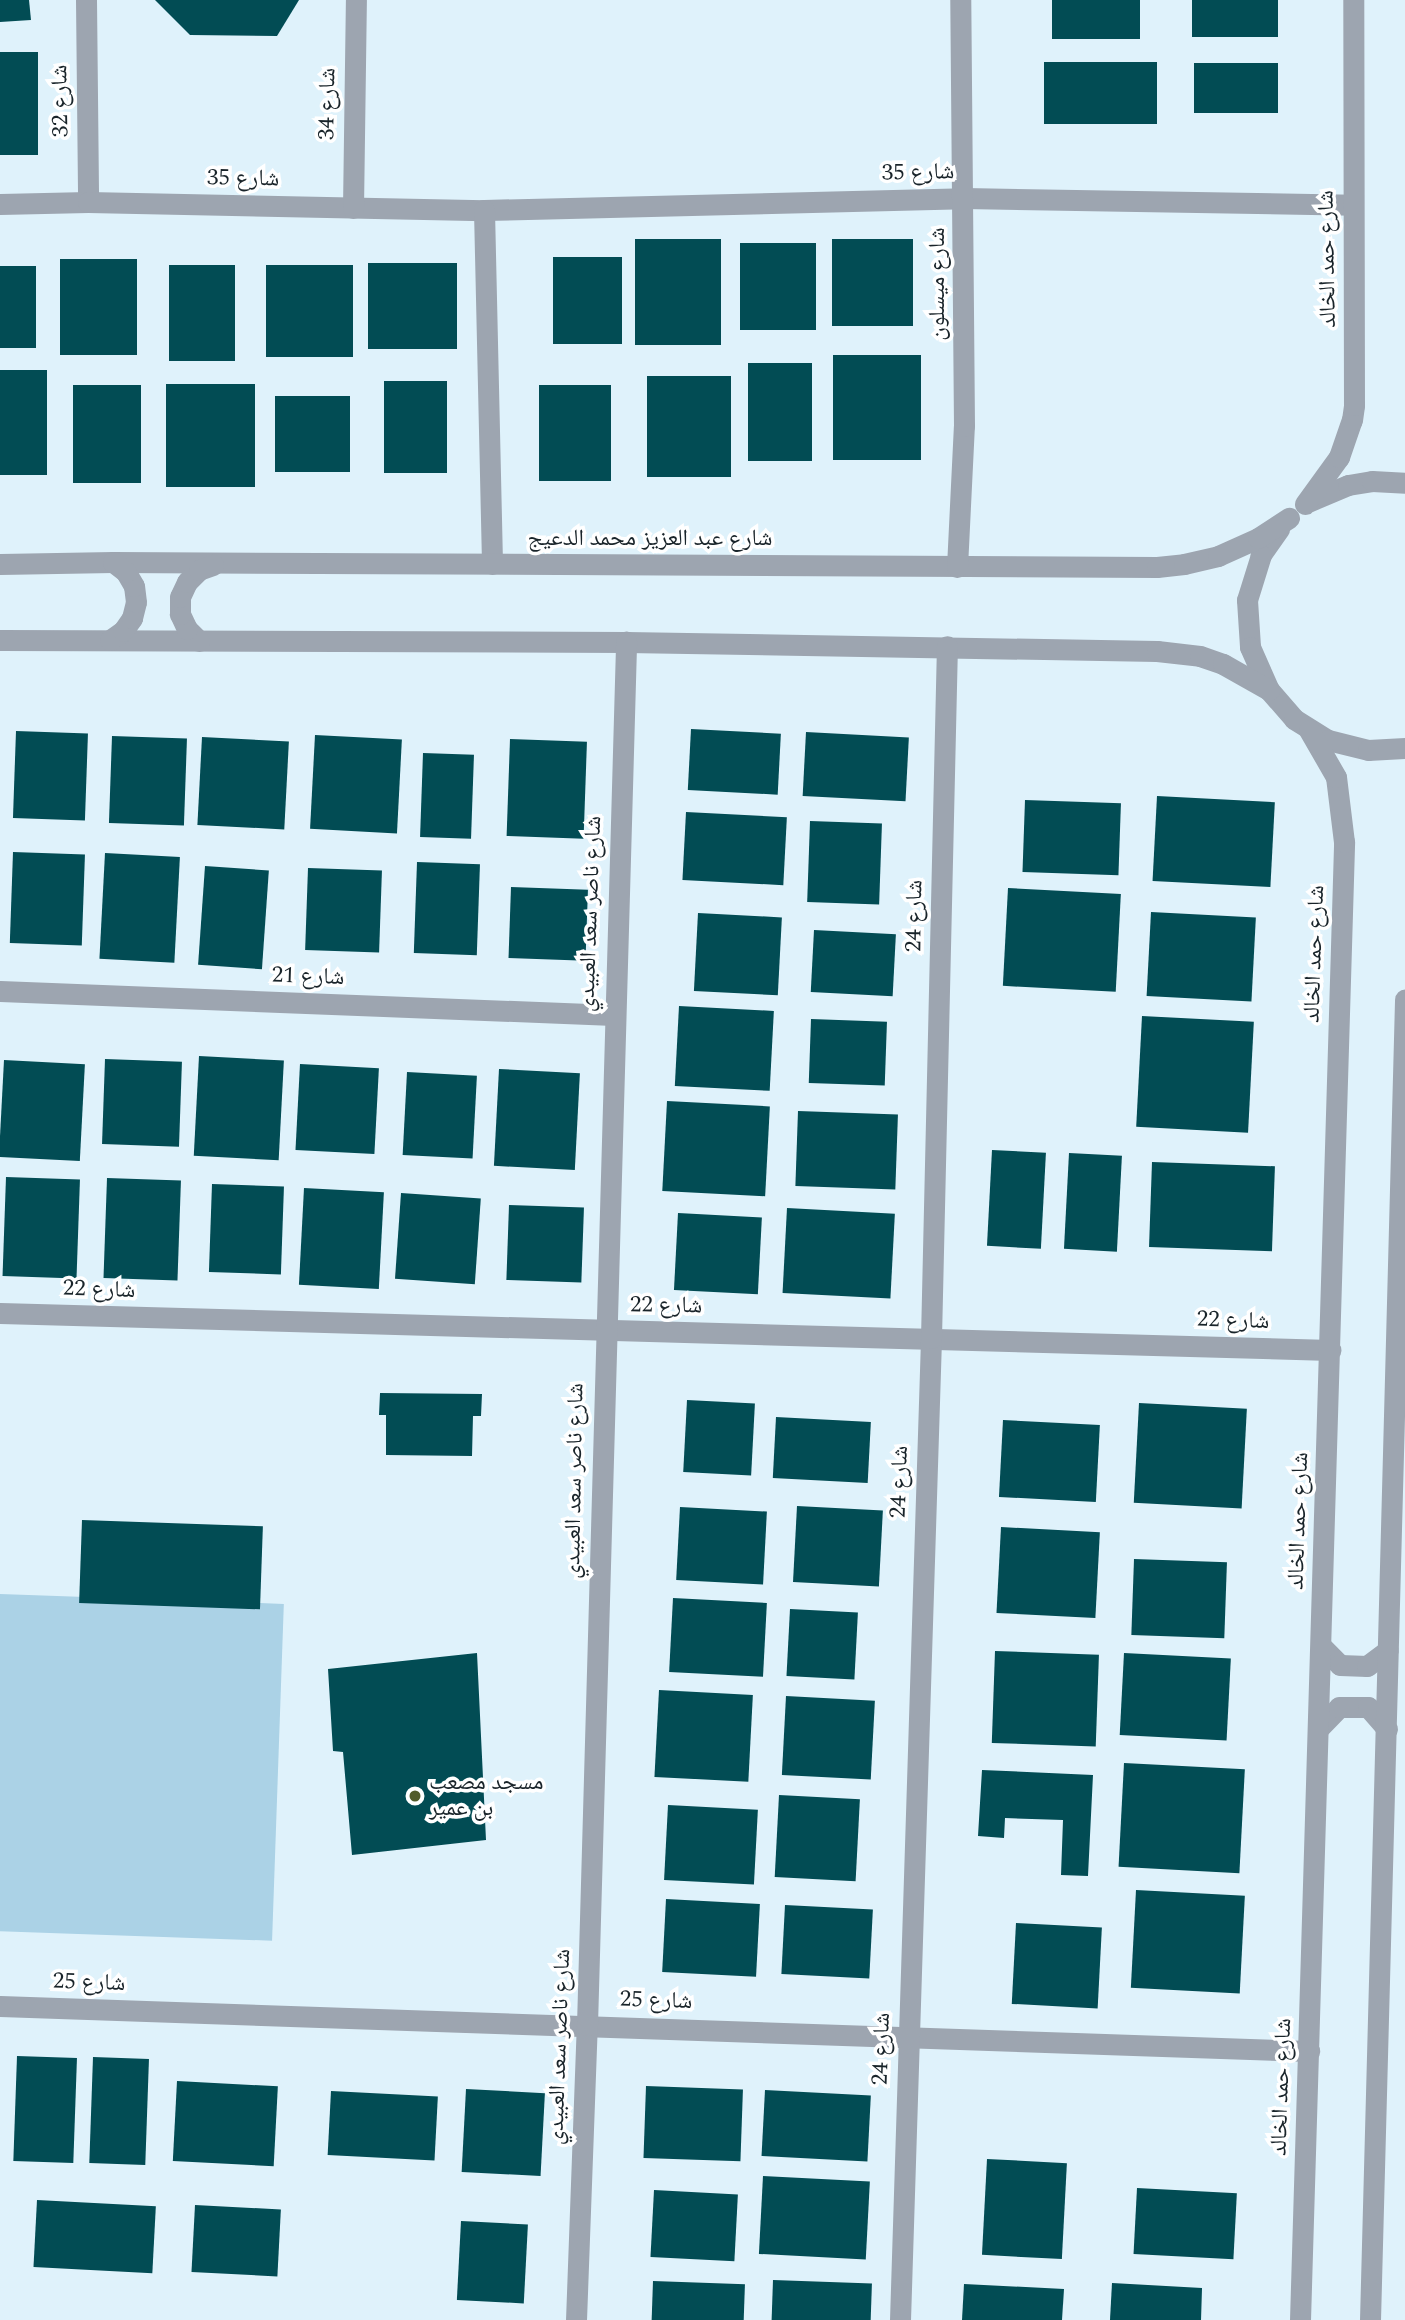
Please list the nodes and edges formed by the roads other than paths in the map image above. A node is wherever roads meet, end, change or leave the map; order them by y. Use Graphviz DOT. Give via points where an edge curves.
graph roads {
  1 [pos="86,0"];
  2 [pos="356,0"];
  3 [pos="960,0"];
  4 [pos="1353,0"];
  5 [pos="964,198"];
  6 [pos="88,202"];
  7 [pos="0,204"];
  8 [pos="1353,205"];
  9 [pos="353,208"];
  10 [pos="484,210"];
  11 [pos="1405,483"];
  12 [pos="1297,511"];
  13 [pos="113,562"];
  14 [pos="0,564"];
  15 [pos="215,564"];
  16 [pos="492,565"];
  17 [pos="957,567"];
  18 [pos="0,640"];
  19 [pos="110,640"];
  20 [pos="199,640"];
  21 [pos="626,642"];
  22 [pos="947,646"];
  23 [pos="1269,690"];
  24 [pos="1310,730"];
  25 [pos="1405,748"];
  26 [pos="0,991"];
  27 [pos="1405,999"];
  28 [pos="614,1015"];
  29 [pos="0,1313"];
  30 [pos="605,1331"];
  31 [pos="931,1338"];
  32 [pos="1330,1350"];
  33 [pos="1321,1646"];
  34 [pos="1388,1650"];
  35 [pos="1319,1728"];
  36 [pos="1387,1728"];
  37 [pos="0,2007"];
  38 [pos="587,2025"];
  39 [pos="908,2037"];
  40 [pos="1309,2051"];
  41 [pos="576,2320"];
  42 [pos="900,2320"];
  43 [pos="1300,2320"];
  44 [pos="1370,2320"];
  1 -- 6 [label="street, شارع 32"];
  2 -- 9 [label="street, شارع 34"];
  3 -- 5 [label="street, شارع ميسلون"];
  4 -- 8 [label="street, شارع حمد الخالد"];
  5 -- 8 [label="street, شارع 35"];
  5 -- 10 [label="street, شارع 35"];
  5 -- 17 [label="street, شارع ميسلون" via="964,426"];
  6 -- 7 [label="street, شارع 35"];
  6 -- 9 [label="street, شارع 35"];
  8 -- 12 [label="street, شارع حمد الخالد" via="1356,384 1352,420 1339,457"];
  9 -- 10 [label="street, شارع 35"];
  10 -- 16 [label="street"];
  11 -- 12 [label="street, شارع عبد العزيز محمد الدعيج" via="1348,485"];
  12 -- 17 [label="street, شارع عبد العزيز محمد الدعيج" via="1239,547 1184,564"];
  12 -- 23 [label="street, شارع حمد الخالد" via="1261,555 1247,600 1250,647"];
  13 -- 14 [label="street, شارع عبد العزيز محمد الدعيج"];
  13 -- 15 [label="street, شارع عبد العزيز محمد الدعيج"];
  13 -- 19 [label="street" via="126,572 136,602 132,618"];
  15 -- 16 [label="street, شارع عبد العزيز محمد الدعيج"];
  15 -- 20 [label="street" via="199,570 180,597 180,614"];
  16 -- 17 [label="street, شارع عبد العزيز محمد الدعيج"];
  18 -- 19 [label="street"];
  19 -- 20 [label="street"];
  20 -- 21 [label="street"];
  21 -- 22 [label="street"];
  21 -- 28 [label="street, شارع ناصر سعد العبيدي"];
  22 -- 23 [label="street" via="1178,653 1223,664"];
  22 -- 31 [label="street, شارع 24"];
  23 -- 24 [label="street"];
  24 -- 25 [label="street" via="1348,747"];
  24 -- 32 [label="street, شارع حمد الخالد" via="1336,777 1344,842"];
  26 -- 28 [label="street, شارع 21"];
  27 -- 34 [label="street"];
  28 -- 30 [label="street, شارع ناصر سعد العبيدي"];
  29 -- 30 [label="street, شارع 22"];
  30 -- 31 [label="street, شارع 22"];
  30 -- 38 [label="street, شارع ناصر سعد العبيدي"];
  31 -- 32 [label="street, شارع 22"];
  31 -- 39 [label="street, شارع 24"];
  32 -- 33 [label="street, شارع حمد الخالد"];
  33 -- 34 [label="street" via="1340,1665 1367,1666"];
  33 -- 35 [label="street, شارع حمد الخالد"];
  34 -- 36 [label="street"];
  35 -- 36 [label="street" via="1339,1707 1368,1707"];
  35 -- 40 [label="street, شارع حمد الخالد"];
  36 -- 44 [label="street"];
  37 -- 38 [label="street, شارع 25"];
  38 -- 39 [label="street, شارع 25"];
  38 -- 41 [label="street, شارع ناصر سعد العبيدي"];
  39 -- 40 [label="street, شارع 25"];
  39 -- 42 [label="street, شارع 24"];
  40 -- 43 [label="street, شارع حمد الخالد"];
}
